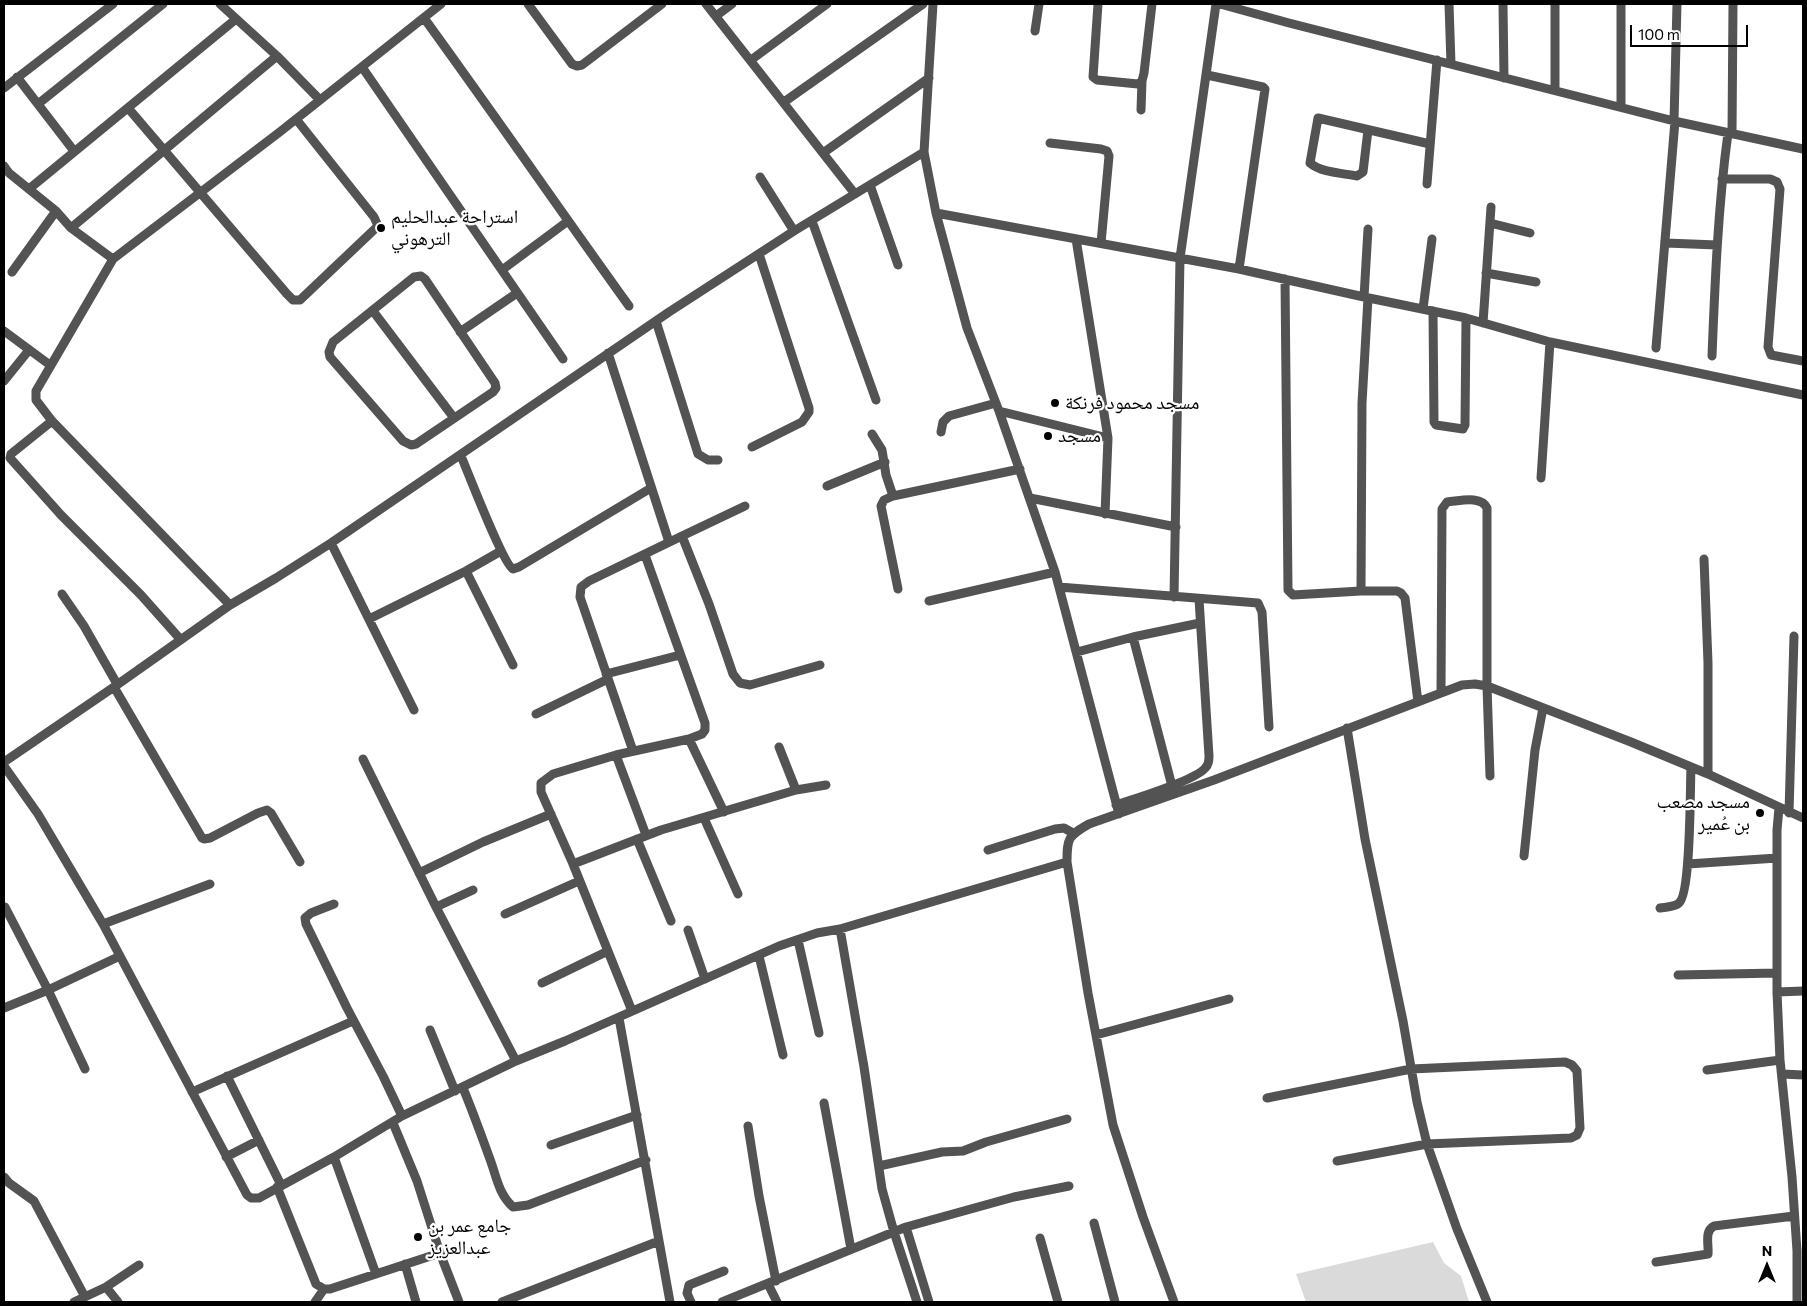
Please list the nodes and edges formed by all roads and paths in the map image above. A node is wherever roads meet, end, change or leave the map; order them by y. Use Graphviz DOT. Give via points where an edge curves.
graph roads {
  1 [pos="113,4"];
  2 [pos="163,4"];
  3 [pos="220,4"];
  4 [pos="441,4"];
  5 [pos="528,4"];
  6 [pos="662,4"];
  7 [pos="706,4"];
  8 [pos="732,4"];
  9 [pos="827,4"];
  10 [pos="923,4"];
  11 [pos="933,4"];
  12 [pos="1039,4"];
  13 [pos="1098,4"];
  14 [pos="1152,4"];
  15 [pos="1218,4"];
  16 [pos="1449,4"];
  17 [pos="1503,4"];
  18 [pos="1555,4"];
  19 [pos="1621,4"];
  20 [pos="1677,4"];
  21 [pos="1733,4"];
  22 [pos="716,16"];
  23 [pos="424,18"];
  24 [pos="236,19"];
  25 [pos="1035,31"];
  26 [pos="277,56"];
  27 [pos="751,60"];
  28 [pos="1437,60"];
  29 [pos="1450,64"];
  30 [pos="362,67"];
  31 [pos="1206,75"];
  32 [pos="17,77"];
  33 [pos="929,78"];
  34 [pos="1504,78"];
  35 [pos="1142,81"];
  36 [pos="4,88"];
  37 [pos="1554,90"];
  38 [pos="320,100"];
  39 [pos="784,102"];
  40 [pos="38,104"];
  41 [pos="1620,107"];
  42 [pos="128,108"];
  43 [pos="1141,110"];
  44 [pos="296,119"];
  45 [pos="1675,121"];
  46 [pos="1368,130"];
  47 [pos="1730,134"];
  48 [pos="1050,143"];
  49 [pos="1430,144"];
  50 [pos="1803,149"];
  51 [pos="74,150"];
  52 [pos="164,150"];
  53 [pos="924,152"];
  54 [pos="823,153"];
  55 [pos="4,166"];
  56 [pos="760,177"];
  57 [pos="1722,179"];
  58 [pos="1427,184"];
  59 [pos="870,185"];
  60 [pos="28,189"];
  61 [pos="200,192"];
  62 [pos="855,194"];
  63 [pos="1491,207"];
  64 [pos="56,211"];
  65 [pos="936,213"];
  66 [pos="568,221"];
  67 [pos="812,221"];
  68 [pos="1490,224"];
  69 [pos="71,228"];
  70 [pos="1368,229"];
  71 [pos="794,231"];
  72 [pos="1530,233"];
  73 [pos="1076,238"];
  74 [pos="1432,239"];
  75 [pos="1666,243"];
  76 [pos="1101,244"];
  77 [pos="1716,245"];
  78 [pos="758,254"];
  79 [pos="1180,258"];
  80 [pos="113,260"];
  81 [pos="898,265"];
  82 [pos="1239,269"];
  83 [pos="502,270"];
  84 [pos="12,272"];
  85 [pos="1486,274"];
  86 [pos="1285,278"];
  87 [pos="1536,282"];
  88 [pos="518,294"];
  89 [pos="1366,298"];
  90 [pos="629,306"];
  91 [pos="1423,309"];
  92 [pos="373,311"];
  93 [pos="1433,311"];
  94 [pos="1466,318"];
  95 [pos="656,321"];
  96 [pos="1483,323"];
  97 [pos="4,331"];
  98 [pos="460,332"];
  99 [pos="1550,342"];
  100 [pos="1656,348"];
  101 [pos="29,350"];
  102 [pos="608,354"];
  103 [pos="1712,356"];
  104 [pos="563,359"];
  105 [pos="1803,362"];
  106 [pos="50,364"];
  107 [pos="4,381"];
  108 [pos="1803,395"];
  109 [pos="876,400"];
  110 [pos="998,407"];
  111 [pos="454,418"];
  112 [pos="52,421"];
  113 [pos="941,432"];
  114 [pos="872,434"];
  115 [pos="1108,438"];
  116 [pos="752,447"];
  117 [pos="461,456"];
  118 [pos="718,460"];
  119 [pos="885,462"];
  120 [pos="1020,469"];
  121 [pos="1541,478"];
  122 [pos="827,486"];
  123 [pos="651,488"];
  124 [pos="893,496"];
  125 [pos="1030,498"];
  126 [pos="745,506"];
  127 [pos="1105,514"];
  128 [pos="1176,527"];
  129 [pos="682,536"];
  130 [pos="669,542"];
  131 [pos="331,543"];
  132 [pos="501,551"];
  133 [pos="645,555"];
  134 [pos="1704,559"];
  135 [pos="466,571"];
  136 [pos="1055,572"];
  137 [pos="1060,587"];
  138 [pos="898,589"];
  139 [pos="1361,591"];
  140 [pos="62,594"];
  141 [pos="1174,597"];
  142 [pos="1199,599"];
  143 [pos="929,601"];
  144 [pos="230,605"];
  145 [pos="369,619"];
  146 [pos="1200,622"];
  147 [pos="1794,636"];
  148 [pos="1134,637"];
  149 [pos="180,640"];
  150 [pos="1077,652"];
  151 [pos="680,655"];
  152 [pos="513,665"];
  153 [pos="820,665"];
  154 [pos="607,677"];
  155 [pos="115,686"];
  156 [pos="1487,686"];
  157 [pos="1441,693"];
  158 [pos="1418,702"];
  159 [pos="1543,708"];
  160 [pos="414,710"];
  161 [pos="536,714"];
  162 [pos="1269,727"];
  163 [pos="1347,728"];
  164 [pos="689,739"];
  165 [pos="779,747"];
  166 [pos="633,751"];
  167 [pos="616,755"];
  168 [pos="363,759"];
  169 [pos="4,762"];
  170 [pos="4,766"];
  171 [pos="1691,767"];
  172 [pos="1708,774"];
  173 [pos="1490,776"];
  174 [pos="826,785"];
  175 [pos="1172,786"];
  176 [pos="796,790"];
  177 [pos="1779,808"];
  178 [pos="1117,809"];
  179 [pos="724,812"];
  180 [pos="1789,812"];
  181 [pos="551,814"];
  182 [pos="704,818"];
  183 [pos="1803,818"];
  184 [pos="1073,833"];
  185 [pos="646,835"];
  186 [pos="637,839"];
  187 [pos="988,850"];
  188 [pos="1524,856"];
  189 [pos="1777,858"];
  190 [pos="300,862"];
  191 [pos="1067,862"];
  192 [pos="573,864"];
  193 [pos="1688,864"];
  194 [pos="419,873"];
  195 [pos="579,881"];
  196 [pos="210,884"];
  197 [pos="474,890"];
  198 [pos="738,894"];
  199 [pos="334,904"];
  200 [pos="5,907"];
  201 [pos="436,907"];
  202 [pos="1660,908"];
  203 [pos="505,914"];
  204 [pos="671,921"];
  205 [pos="103,924"];
  206 [pos="840,929"];
  207 [pos="688,930"];
  208 [pos="798,940"];
  209 [pos="608,951"];
  210 [pos="120,956"];
  211 [pos="759,956"];
  212 [pos="1777,973"];
  213 [pos="1678,975"];
  214 [pos="705,979"];
  215 [pos="542,983"];
  216 [pos="48,990"];
  217 [pos="1803,991"];
  218 [pos="1777,992"];
  219 [pos="1229,999"];
  220 [pos="4,1008"];
  221 [pos="632,1011"];
  222 [pos="619,1018"];
  223 [pos="353,1021"];
  224 [pos="430,1030"];
  225 [pos="819,1033"];
  226 [pos="1096,1034"];
  227 [pos="783,1054"];
  228 [pos="1780,1060"];
  229 [pos="516,1061"];
  230 [pos="85,1069"];
  231 [pos="1411,1069"];
  232 [pos="1707,1070"];
  233 [pos="1782,1074"];
  234 [pos="227,1076"];
  235 [pos="1803,1076"];
  236 [pos="459,1090"];
  237 [pos="192,1092"];
  238 [pos="1267,1098"];
  239 [pos="824,1103"];
  240 [pos="637,1115"];
  241 [pos="402,1116"];
  242 [pos="1068,1119"];
  243 [pos="392,1123"];
  244 [pos="748,1126"];
  245 [pos="259,1140"];
  246 [pos="1427,1144"];
  247 [pos="551,1145"];
  248 [pos="226,1157"];
  249 [pos="334,1157"];
  250 [pos="646,1160"];
  251 [pos="1337,1161"];
  252 [pos="879,1166"];
  253 [pos="4,1177"];
  254 [pos="279,1186"];
  255 [pos="1068,1186"];
  256 [pos="1794,1216"];
  257 [pos="1094,1223"];
  258 [pos="906,1227"];
  259 [pos="894,1232"];
  260 [pos="1040,1238"];
  261 [pos="659,1241"];
  262 [pos="851,1248"];
  263 [pos="440,1253"];
  264 [pos="1656,1262"];
  265 [pos="405,1264"];
  266 [pos="139,1265"];
  267 [pos="724,1271"];
  268 [pos="376,1274"];
  269 [pos="772,1283"];
  270 [pos="106,1287"];
  271 [pos="324,1289"];
  272 [pos="85,1297"];
  273 [pos="74,1302"];
  274 [pos="118,1302"];
  275 [pos="315,1302"];
  276 [pos="416,1302"];
  277 [pos="459,1302"];
  278 [pos="502,1302"];
  279 [pos="670,1302"];
  280 [pos="691,1302"];
  281 [pos="722,1302"];
  282 [pos="777,1302"];
  283 [pos="917,1302"];
  284 [pos="929,1302"];
  285 [pos="1058,1302"];
  286 [pos="1115,1302"];
  287 [pos="1174,1302"];
  288 [pos="1487,1302"];
  289 [pos="1797,1302"];
  1 -- 32 [label="street"];
  2 -- 40 [label="street"];
  3 -- 24 [label="street"];
  4 -- 23 [label="street"];
  5 -- 6 [label="street" via="572,64 577,66"];
  7 -- 22 [label="street"];
  8 -- 22 [label="street"];
  9 -- 27 [label="street"];
  10 -- 39 [label="street"];
  11 -- 33 [label="street"];
  12 -- 25 [label="street"];
  13 -- 35 [label="street" via="1093,77 1138,84"];
  14 -- 35 [label="street"];
  15 -- 28 [label="street"];
  15 -- 31 [label="street"];
  16 -- 29 [label="street"];
  17 -- 34 [label="street"];
  18 -- 37 [label="street"];
  19 -- 41 [label="street"];
  20 -- 45 [label="street"];
  21 -- 47 [label="street"];
  22 -- 27 [label="street"];
  23 -- 30 [label="street"];
  23 -- 66 [label="street"];
  24 -- 26 [label="street"];
  24 -- 42 [label="street"];
  26 -- 38 [label="street"];
  26 -- 52 [label="street"];
  27 -- 39 [label="street"];
  28 -- 29 [label="street"];
  28 -- 49 [label="street"];
  29 -- 34 [label="street"];
  30 -- 38 [label="street"];
  30 -- 83 [label="street"];
  31 -- 79 [label="street"];
  31 -- 82 [label="street" via="1265,89"];
  32 -- 36 [label="street"];
  32 -- 40 [label="street"];
  33 -- 53 [label="street"];
  33 -- 54 [label="street"];
  34 -- 37 [label="street"];
  35 -- 43 [label="street"];
  37 -- 41 [label="street"];
  38 -- 44 [label="street"];
  39 -- 54 [label="street"];
  40 -- 51 [label="street"];
  41 -- 45 [label="street"];
  42 -- 51 [label="street"];
  42 -- 52 [label="street"];
  44 -- 61 [label="street"];
  44 -- 61 [label="street" via="378,226 300,300 293,300"];
  45 -- 47 [label="street"];
  45 -- 75 [label="street"];
  46 -- 46 [label="street" via="1318,118 1310,163 1330,171 1360,175"];
  46 -- 49 [label="street"];
  47 -- 50 [label="street"];
  47 -- 57 [label="street"];
  48 -- 76 [label="street" via="1107,151 1109,161"];
  49 -- 58 [label="street"];
  51 -- 60 [label="street"];
  52 -- 61 [label="street"];
  52 -- 69 [label="street"];
  53 -- 59 [label="street"];
  53 -- 65 [label="street"];
  54 -- 62 [label="street"];
  55 -- 60 [label="street"];
  56 -- 71 [label="street"];
  57 -- 77 [label="street"];
  57 -- 105 [label="street" via="1770,179 1777,182 1780,189 1768,347 1771,355"];
  59 -- 62 [label="street"];
  59 -- 81 [label="street"];
  60 -- 64 [label="street"];
  61 -- 80 [label="street"];
  62 -- 67 [label="street"];
  63 -- 68 [label="street"];
  64 -- 69 [label="street"];
  64 -- 84 [label="street"];
  65 -- 73 [label="street"];
  65 -- 110 [label="street" via="968,328"];
  66 -- 83 [label="street"];
  66 -- 90 [label="street"];
  67 -- 71 [label="street"];
  67 -- 109 [label="street"];
  68 -- 72 [label="street"];
  68 -- 85 [label="street"];
  69 -- 80 [label="street"];
  70 -- 89 [label="street"];
  71 -- 78 [label="street"];
  73 -- 76 [label="street"];
  73 -- 115 [label="street"];
  74 -- 91 [label="street"];
  75 -- 77 [label="street"];
  75 -- 100 [label="street"];
  76 -- 79 [label="street"];
  77 -- 103 [label="street"];
  78 -- 95 [label="street"];
  78 -- 116 [label="street" via="809,408 802,422"];
  79 -- 82 [label="street"];
  79 -- 128 [label="street"];
  80 -- 106 [label="street"];
  82 -- 86 [label="street"];
  83 -- 88 [label="street"];
  85 -- 87 [label="street"];
  85 -- 96 [label="street"];
  86 -- 89 [label="street"];
  86 -- 139 [label="street" via="1288,590 1293,595"];
  88 -- 98 [label="street"];
  88 -- 104 [label="street"];
  89 -- 91 [label="street"];
  89 -- 139 [label="street"];
  91 -- 93 [label="street"];
  92 -- 98 [label="street" via="414,277 421,276"];
  92 -- 111 [label="street"];
  92 -- 111 [label="street" via="333,342 330,357 406,444 416,444"];
  93 -- 94 [label="street"];
  93 -- 94 [label="street" via="1434,422 1463,429"];
  94 -- 96 [label="street"];
  95 -- 102 [label="street"];
  95 -- 118 [label="street" via="698,454 708,460"];
  96 -- 99 [label="street"];
  97 -- 101 [label="street"];
  98 -- 111 [label="street" via="496,388"];
  99 -- 108 [label="street"];
  99 -- 121 [label="street"];
  101 -- 106 [label="street"];
  101 -- 107 [label="street"];
  102 -- 117 [label="street"];
  102 -- 123 [label="street"];
  106 -- 112 [label="street" via="34,394"];
  110 -- 113 [label="street" via="949,416 943,422"];
  110 -- 115 [label="street"];
  110 -- 120 [label="street"];
  112 -- 144 [label="street"];
  112 -- 149 [label="street" via="10,458"];
  114 -- 119 [label="street"];
  115 -- 127 [label="street"];
  117 -- 131 [label="street"];
  117 -- 132 [label="street"];
  119 -- 122 [label="street"];
  119 -- 124 [label="street"];
  120 -- 124 [label="street"];
  120 -- 125 [label="street"];
  123 -- 130 [label="street"];
  123 -- 132 [label="street" via="519,567 509,567"];
  124 -- 138 [label="street" via="884,500 881,506"];
  125 -- 127 [label="street"];
  125 -- 136 [label="street"];
  126 -- 129 [label="street"];
  127 -- 128 [label="street"];
  128 -- 141 [label="street"];
  129 -- 130 [label="street"];
  129 -- 153 [label="street" via="733,674 740,683 750,685"];
  130 -- 133 [label="street"];
  131 -- 144 [label="street"];
  131 -- 145 [label="street"];
  132 -- 135 [label="street"];
  133 -- 151 [label="street"];
  133 -- 154 [label="street" via="581,587 580,597"];
  134 -- 172 [label="street"];
  135 -- 145 [label="street"];
  135 -- 152 [label="street"];
  136 -- 137 [label="street"];
  136 -- 143 [label="street"];
  137 -- 141 [label="street"];
  137 -- 150 [label="street"];
  139 -- 158 [label="street" via="1397,591 1405,598"];
  140 -- 155 [label="street" via="80,619"];
  141 -- 142 [label="street"];
  142 -- 146 [label="street"];
  142 -- 162 [label="street" via="1256,602 1260,605"];
  144 -- 149 [label="street"];
  145 -- 160 [label="street"];
  146 -- 148 [label="street"];
  146 -- 175 [label="street" via="1209,756 1207,767 1201,772"];
  147 -- 180 [label="street"];
  148 -- 150 [label="street"];
  148 -- 175 [label="street"];
  149 -- 155 [label="street"];
  150 -- 178 [label="street"];
  151 -- 154 [label="street"];
  151 -- 164 [label="street" via="705,723 702,734"];
  154 -- 161 [label="street"];
  154 -- 166 [label="street"];
  155 -- 169 [label="street"];
  155 -- 190 [label="street" via="202,838 210,838 267,810"];
  156 -- 157 [label="street" via="1462,685"];
  156 -- 157 [label="street" via="1487,508 1478,500 1447,502 1442,509"];
  156 -- 159 [label="street"];
  156 -- 173 [label="street"];
  157 -- 158 [label="street"];
  158 -- 163 [label="street"];
  159 -- 171 [label="street"];
  159 -- 188 [label="street"];
  163 -- 178 [label="street" via="1214,780"];
  163 -- 231 [label="street" via="1365,839"];
  164 -- 166 [label="street"];
  164 -- 179 [label="street"];
  165 -- 176 [label="street"];
  166 -- 167 [label="street"];
  167 -- 181 [label="street" via="545,778 541,792"];
  167 -- 185 [label="street"];
  168 -- 194 [label="street"];
  170 -- 205 [label="street" via="38,814"];
  171 -- 172 [label="street"];
  171 -- 193 [label="street"];
  172 -- 177 [label="street"];
  174 -- 176 [label="street"];
  175 -- 178 [label="street"];
  176 -- 179 [label="street"];
  177 -- 180 [label="street"];
  177 -- 189 [label="street"];
  178 -- 184 [label="street"];
  179 -- 182 [label="street"];
  180 -- 183 [label="street"];
  181 -- 192 [label="street"];
  181 -- 194 [label="street"];
  182 -- 185 [label="street"];
  182 -- 198 [label="street"];
  184 -- 187 [label="street" via="1064,828 1055,829"];
  184 -- 191 [label="street" via="1067,844"];
  185 -- 186 [label="street"];
  186 -- 192 [label="street"];
  186 -- 204 [label="street"];
  189 -- 193 [label="street"];
  189 -- 212 [label="street"];
  191 -- 206 [label="street"];
  191 -- 226 [label="street"];
  192 -- 195 [label="street"];
  193 -- 202 [label="street" via="1680,902"];
  194 -- 201 [label="street"];
  195 -- 203 [label="street"];
  195 -- 209 [label="street"];
  196 -- 205 [label="street"];
  197 -- 201 [label="street"];
  199 -- 223 [label="street" via="305,918"];
  200 -- 216 [label="street"];
  201 -- 229 [label="street"];
  205 -- 210 [label="street"];
  206 -- 208 [label="street"];
  206 -- 252 [label="street"];
  207 -- 214 [label="street"];
  208 -- 211 [label="street"];
  208 -- 225 [label="street"];
  209 -- 215 [label="street"];
  209 -- 221 [label="street"];
  210 -- 216 [label="street"];
  210 -- 237 [label="street"];
  211 -- 214 [label="street"];
  211 -- 227 [label="street"];
  212 -- 213 [label="street"];
  212 -- 218 [label="street"];
  214 -- 221 [label="street"];
  216 -- 220 [label="street"];
  216 -- 230 [label="street"];
  217 -- 218 [label="street"];
  218 -- 228 [label="street"];
  219 -- 226 [label="street"];
  221 -- 222 [label="street"];
  222 -- 229 [label="street"];
  222 -- 240 [label="street"];
  223 -- 234 [label="street"];
  223 -- 241 [label="street"];
  224 -- 236 [label="street"];
  226 -- 287 [label="street" via="1113,1124"];
  228 -- 232 [label="street"];
  228 -- 233 [label="street"];
  229 -- 236 [label="street"];
  231 -- 238 [label="street"];
  231 -- 246 [label="street"];
  231 -- 246 [label="street" via="1566,1062 1577,1071 1580,1128 1571,1138"];
  233 -- 235 [label="street"];
  233 -- 256 [label="street"];
  234 -- 237 [label="street"];
  234 -- 245 [label="street"];
  236 -- 241 [label="street"];
  236 -- 250 [label="street" via="498,1185 512,1207 528,1205"];
  237 -- 248 [label="street"];
  239 -- 262 [label="street"];
  240 -- 247 [label="street"];
  240 -- 250 [label="street"];
  241 -- 243 [label="street"];
  242 -- 252 [label="street" via="963,1151 942,1152"];
  243 -- 249 [label="street"];
  243 -- 263 [label="street" via="417,1181"];
  244 -- 269 [label="street"];
  245 -- 248 [label="street"];
  245 -- 254 [label="street"];
  246 -- 251 [label="street"];
  246 -- 288 [label="street"];
  248 -- 254 [label="street" via="246,1196 259,1198"];
  249 -- 254 [label="street"];
  249 -- 268 [label="street"];
  250 -- 261 [label="street"];
  252 -- 259 [label="street"];
  253 -- 272 [label="street" via="34,1201"];
  254 -- 271 [label="street" via="316,1284"];
  255 -- 258 [label="street" via="1014,1197"];
  256 -- 264 [label="street" via="1714,1226 1708,1231 1708,1254"];
  256 -- 289 [label="street"];
  257 -- 286 [label="street"];
  258 -- 259 [label="street"];
  258 -- 284 [label="street"];
  259 -- 262 [label="street"];
  259 -- 283 [label="street"];
  260 -- 285 [label="street"];
  261 -- 278 [label="street"];
  261 -- 279 [label="street"];
  262 -- 269 [label="street"];
  263 -- 265 [label="street"];
  263 -- 277 [label="street"];
  265 -- 268 [label="street"];
  265 -- 276 [label="street"];
  266 -- 270 [label="street"];
  267 -- 280 [label="street" via="689,1285 687,1293"];
  268 -- 271 [label="street"];
  269 -- 281 [label="street"];
  269 -- 282 [label="street"];
  270 -- 272 [label="street"];
  270 -- 274 [label="street"];
  271 -- 275 [label="street"];
  272 -- 273 [label="street"];
}
